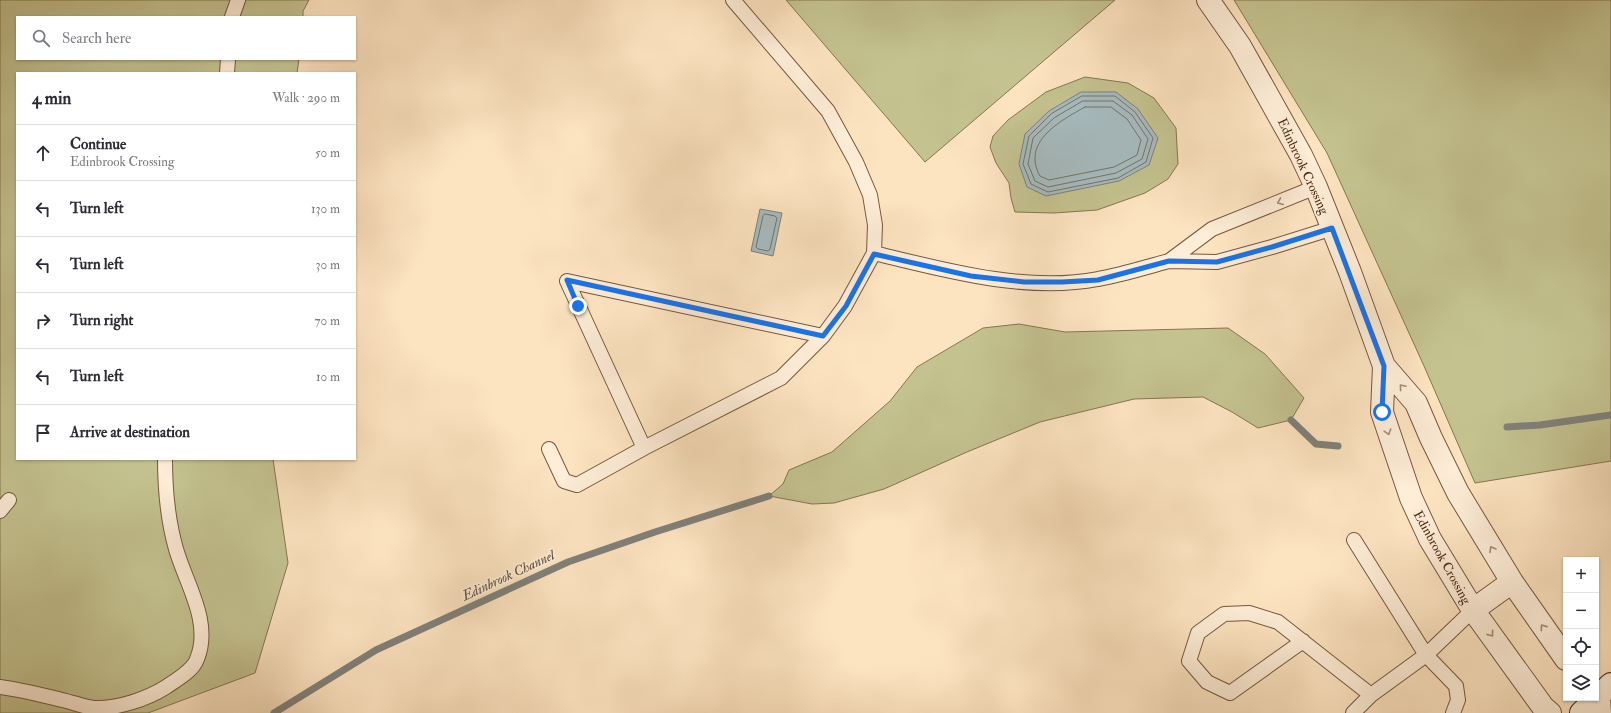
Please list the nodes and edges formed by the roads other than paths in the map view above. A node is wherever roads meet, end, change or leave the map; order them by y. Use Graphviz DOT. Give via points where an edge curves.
graph roads {
  1 [pos="238,0"];
  2 [pos="733,0"];
  3 [pos="1208,0"];
  4 [pos="232,16"];
  5 [pos="228,60"];
  6 [pos="227,72"];
  7 [pos="1316,187"];
  8 [pos="1332,228"];
  9 [pos="874,254"];
  10 [pos="1169,261"];
  11 [pos="823,336"];
  12 [pos="1384,366"];
  13 [pos="644,448"];
  14 [pos="549,449"];
  15 [pos="164,460"];
  16 [pos="9,500"];
  17 [pos="0,511"];
  18 [pos="1354,540"];
  19 [pos="1512,582"];
  20 [pos="1473,610"];
  21 [pos="1303,640"];
  22 [pos="1426,655"];
  23 [pos="1563,655"];
  24 [pos="0,687"];
  25 [pos="1371,695"];
  26 [pos="1601,697"];
  27 [pos="1352,713"];
  28 [pos="1453,713"];
  29 [pos="1550,713"];
  30 [pos="1581,713"];
  1 -- 4 [label="lane"];
  2 -- 9 [label="lane" via="828,111 856,162 870,195 875,225"];
  3 -- 7 [label="street, Edinbrook Crossing" via="1244,53"];
  5 -- 6 [label="lane"];
  7 -- 8 [label="street, Edinbrook Crossing"];
  7 -- 10 [label="lane, one-way" via="1212,229"];
  8 -- 10 [label="lane" via="1217,262"];
  8 -- 12 [label="street, Edinbrook Crossing"];
  9 -- 10 [label="lane" via="971,276 1024,282 1098,280"];
  9 -- 11 [label="lane" via="846,306"];
  11 -- 13 [label="lane" via="781,378"];
  11 -- 13 [label="lane" via="567,280"];
  19 -- 12 [label="street, Edinbrook Crossing, one-way" via="1458,493 1416,403"];
  12 -- 20 [label="street, Edinbrook Crossing, one-way" via="1382,412 1411,498 1430,539"];
  13 -- 14 [label="lane" via="577,485 564,481"];
  15 -- 24 [label="lane" via="176,548 203,632 197,660 187,671 158,692 136,702 108,707 94,708"];
  16 -- 17 [label="lane"];
  18 -- 22 [label="lane"];
  19 -- 20 [label="street, Edinbrook Crossing"];
  23 -- 19 [label="street, Edinbrook Crossing, one-way"];
  20 -- 22 [label="lane"];
  20 -- 29 [label="street, Edinbrook Crossing, one-way" via="1543,707"];
  21 -- 21 [label="lane" via="1278,622 1249,613 1224,614 1198,633 1189,662 1207,682 1230,693"];
  21 -- 25 [label="lane"];
  22 -- 25 [label="lane"];
  22 -- 28 [label="lane" via="1456,686 1458,700"];
  25 -- 27 [label="lane"];
  26 -- 30 [label="street"];
}
